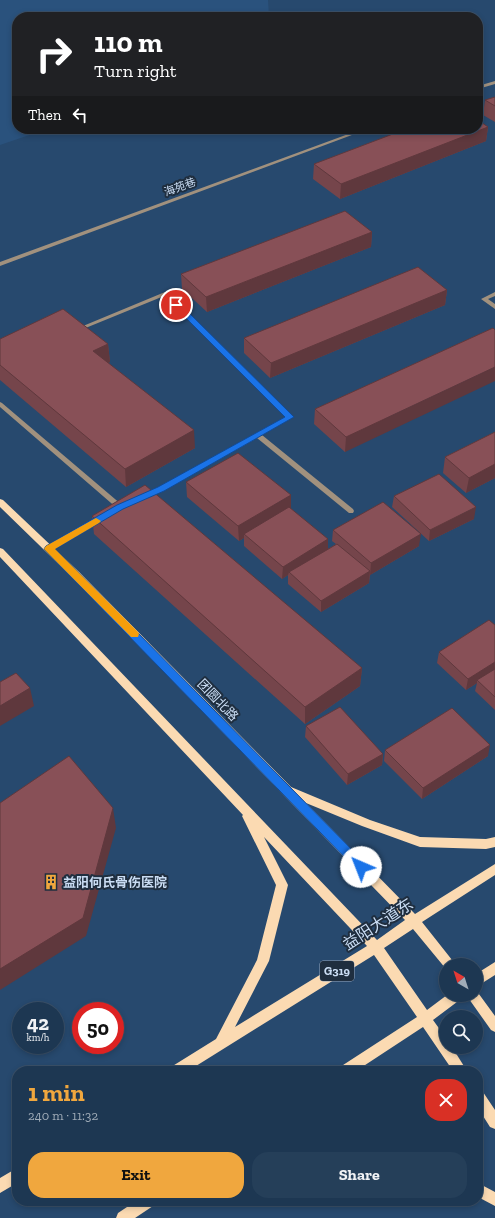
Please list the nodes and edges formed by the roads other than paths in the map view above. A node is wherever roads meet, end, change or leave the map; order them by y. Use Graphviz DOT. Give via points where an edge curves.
graph roads {
  1 [pos="495,82"];
  2 [pos="483,86"];
  3 [pos="352,134"];
  4 [pos="0,264"];
  5 [pos="495,294"];
  6 [pos="495,307"];
  7 [pos="86,326"];
  8 [pos="0,404"];
  9 [pos="258,435"];
  10 [pos="140,498"];
  11 [pos="0,502"];
  12 [pos="127,504"];
  13 [pos="120,507"];
  14 [pos="114,511"];
  15 [pos="351,511"];
  16 [pos="107,515"];
  17 [pos="49,549"];
  18 [pos="0,551"];
  19 [pos="287,791"];
  20 [pos="243,807"];
  21 [pos="495,842"];
  22 [pos="495,869"];
  23 [pos="414,921"];
  24 [pos="376,947"];
  25 [pos="444,958"];
  26 [pos="495,968"];
  27 [pos="483,976"];
  28 [pos="448,1002"];
  29 [pos="478,1002"];
  30 [pos="426,1018"];
  31 [pos="495,1026"];
  32 [pos="221,1042"];
  33 [pos="184,1066"];
  34 [pos="353,1066"];
  35 [pos="458,1066"];
  36 [pos="483,1104"];
  37 [pos="495,1122"];
  38 [pos="12,1178"];
  39 [pos="0,1186"];
  40 [pos="483,1193"];
  41 [pos="495,1199"];
  42 [pos="141,1206"];
  43 [pos="123,1218"];
  1 -- 2 [label="street"];
  3 -- 4 [label="street, 海苑巷"];
  5 -- 6 [label="street" via="484,299"];
  7 -- 9 [label="street" via="165,294 290,417"];
  8 -- 13 [label="street"];
  9 -- 10 [label="street"];
  9 -- 15 [label="street"];
  11 -- 17 [label="main road, 团圆北路"];
  12 -- 13 [label="street"];
  13 -- 14 [label="street"];
  16 -- 17 [label="street"];
  17 -- 19 [label="main road, 团圆北路"];
  18 -- 20 [label="main road"];
  19 -- 21 [label="main road" via="420,842"];
  19 -- 23 [label="main road, 团圆北路"];
  20 -- 24 [label="main road"];
  20 -- 32 [label="main road" via="282,885 264,961"];
  22 -- 23 [label="main road, 益阳大道东 / G319"];
  23 -- 24 [label="main road, 益阳大道东 / G319"];
  23 -- 25 [label="main road, 团圆北路"];
  24 -- 30 [label="main road"];
  24 -- 32 [label="main road, 益阳大道东 / G319"];
  26 -- 27 [label="main road"];
  28 -- 30 [label="main road"];
  29 -- 31 [label="main road"];
  30 -- 34 [label="main road"];
  30 -- 35 [label="main road"];
  32 -- 33 [label="main road, 益阳大道东 / G319"];
  36 -- 37 [label="main road"];
  38 -- 39 [label="main road"];
  40 -- 41 [label="main road"];
  42 -- 43 [label="main road"];
}
